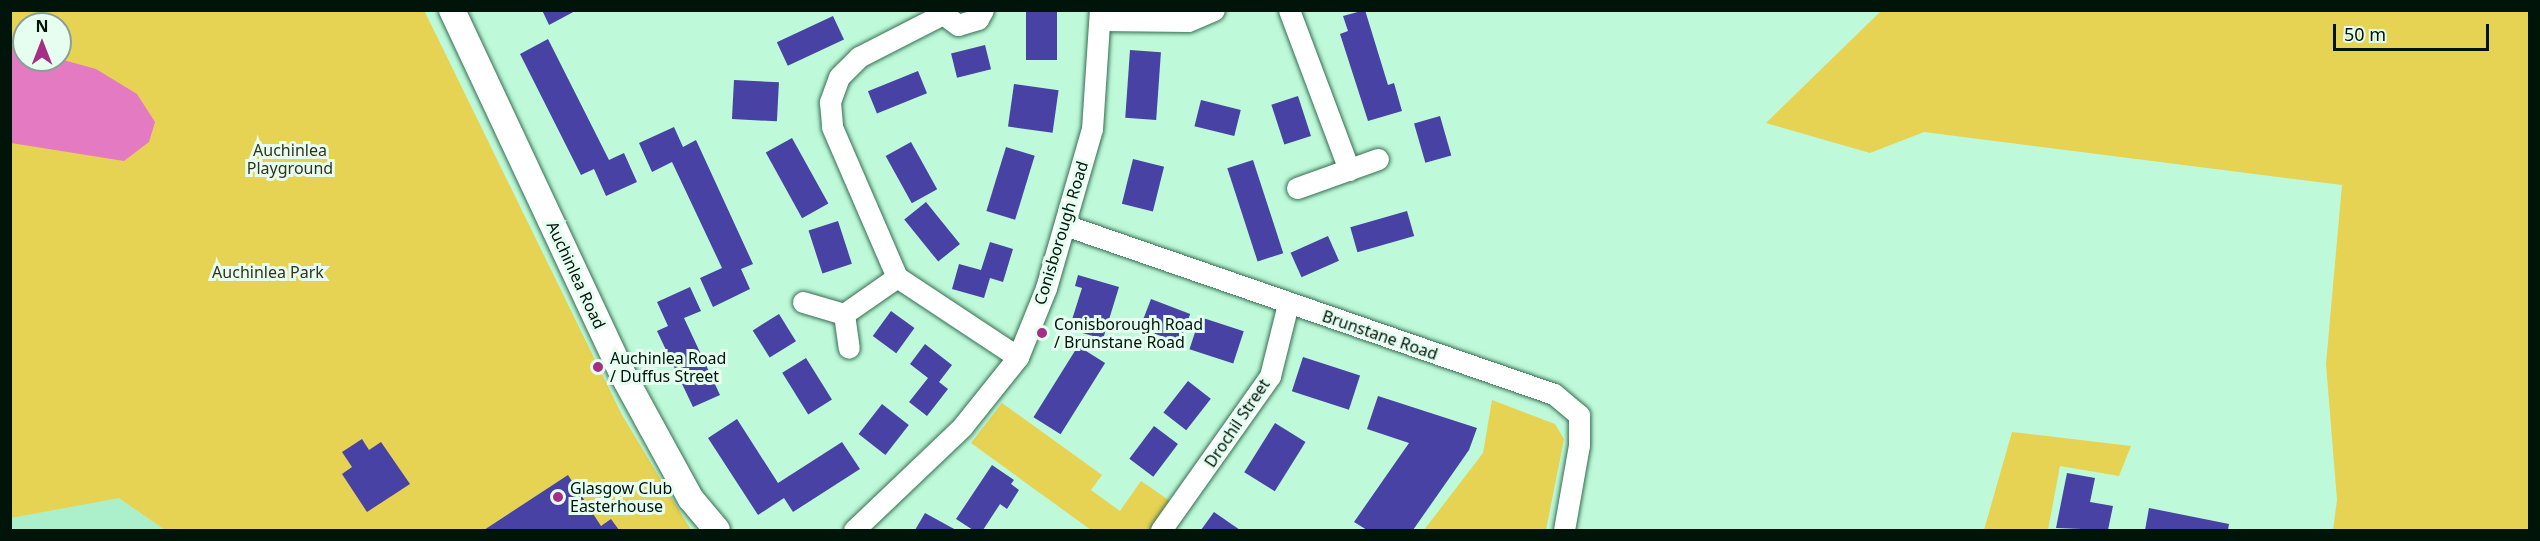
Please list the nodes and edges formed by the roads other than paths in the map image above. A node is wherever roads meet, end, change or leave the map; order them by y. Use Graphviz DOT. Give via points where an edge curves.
graph roads {
  1 [pos="452,10"];
  2 [pos="983,10"];
  3 [pos="1214,10"];
  4 [pos="1289,10"];
  5 [pos="939,13"];
  6 [pos="1100,15"];
  7 [pos="1378,159"];
  8 [pos="1349,170"];
  9 [pos="1297,188"];
  10 [pos="1065,225"];
  11 [pos="897,277"];
  12 [pos="803,303"];
  13 [pos="1288,304"];
  14 [pos="844,314"];
  15 [pos="849,348"];
  16 [pos="1018,357"];
  17 [pos="717,531"];
  18 [pos="854,531"];
  19 [pos="1161,531"];
  20 [pos="1564,531"];
  1 -- 17 [label="street, Auchinlea Road" via="623,375 691,498"];
  2 -- 5 [label="street" via="978,19 958,25"];
  3 -- 6 [label="street" via="1188,21"];
  4 -- 8 [label="street"];
  5 -- 11 [label="street" via="859,57 839,77 830,102 832,127"];
  6 -- 10 [label="street, Conisborough Road" via="1092,129"];
  7 -- 8 [label="street"];
  8 -- 9 [label="street"];
  10 -- 13 [label="street, Brunstane Road"];
  10 -- 16 [label="street, Conisborough Road"];
  11 -- 14 [label="street"];
  11 -- 16 [label="street"];
  12 -- 14 [label="street"];
  13 -- 19 [label="street, Drochil Street" via="1270,376"];
  13 -- 20 [label="street, Brunstane Road" via="1554,394 1563,401 1579,415 1580,430"];
  14 -- 15 [label="street"];
  16 -- 18 [label="street, Conisborough Road" via="962,427"];
}
